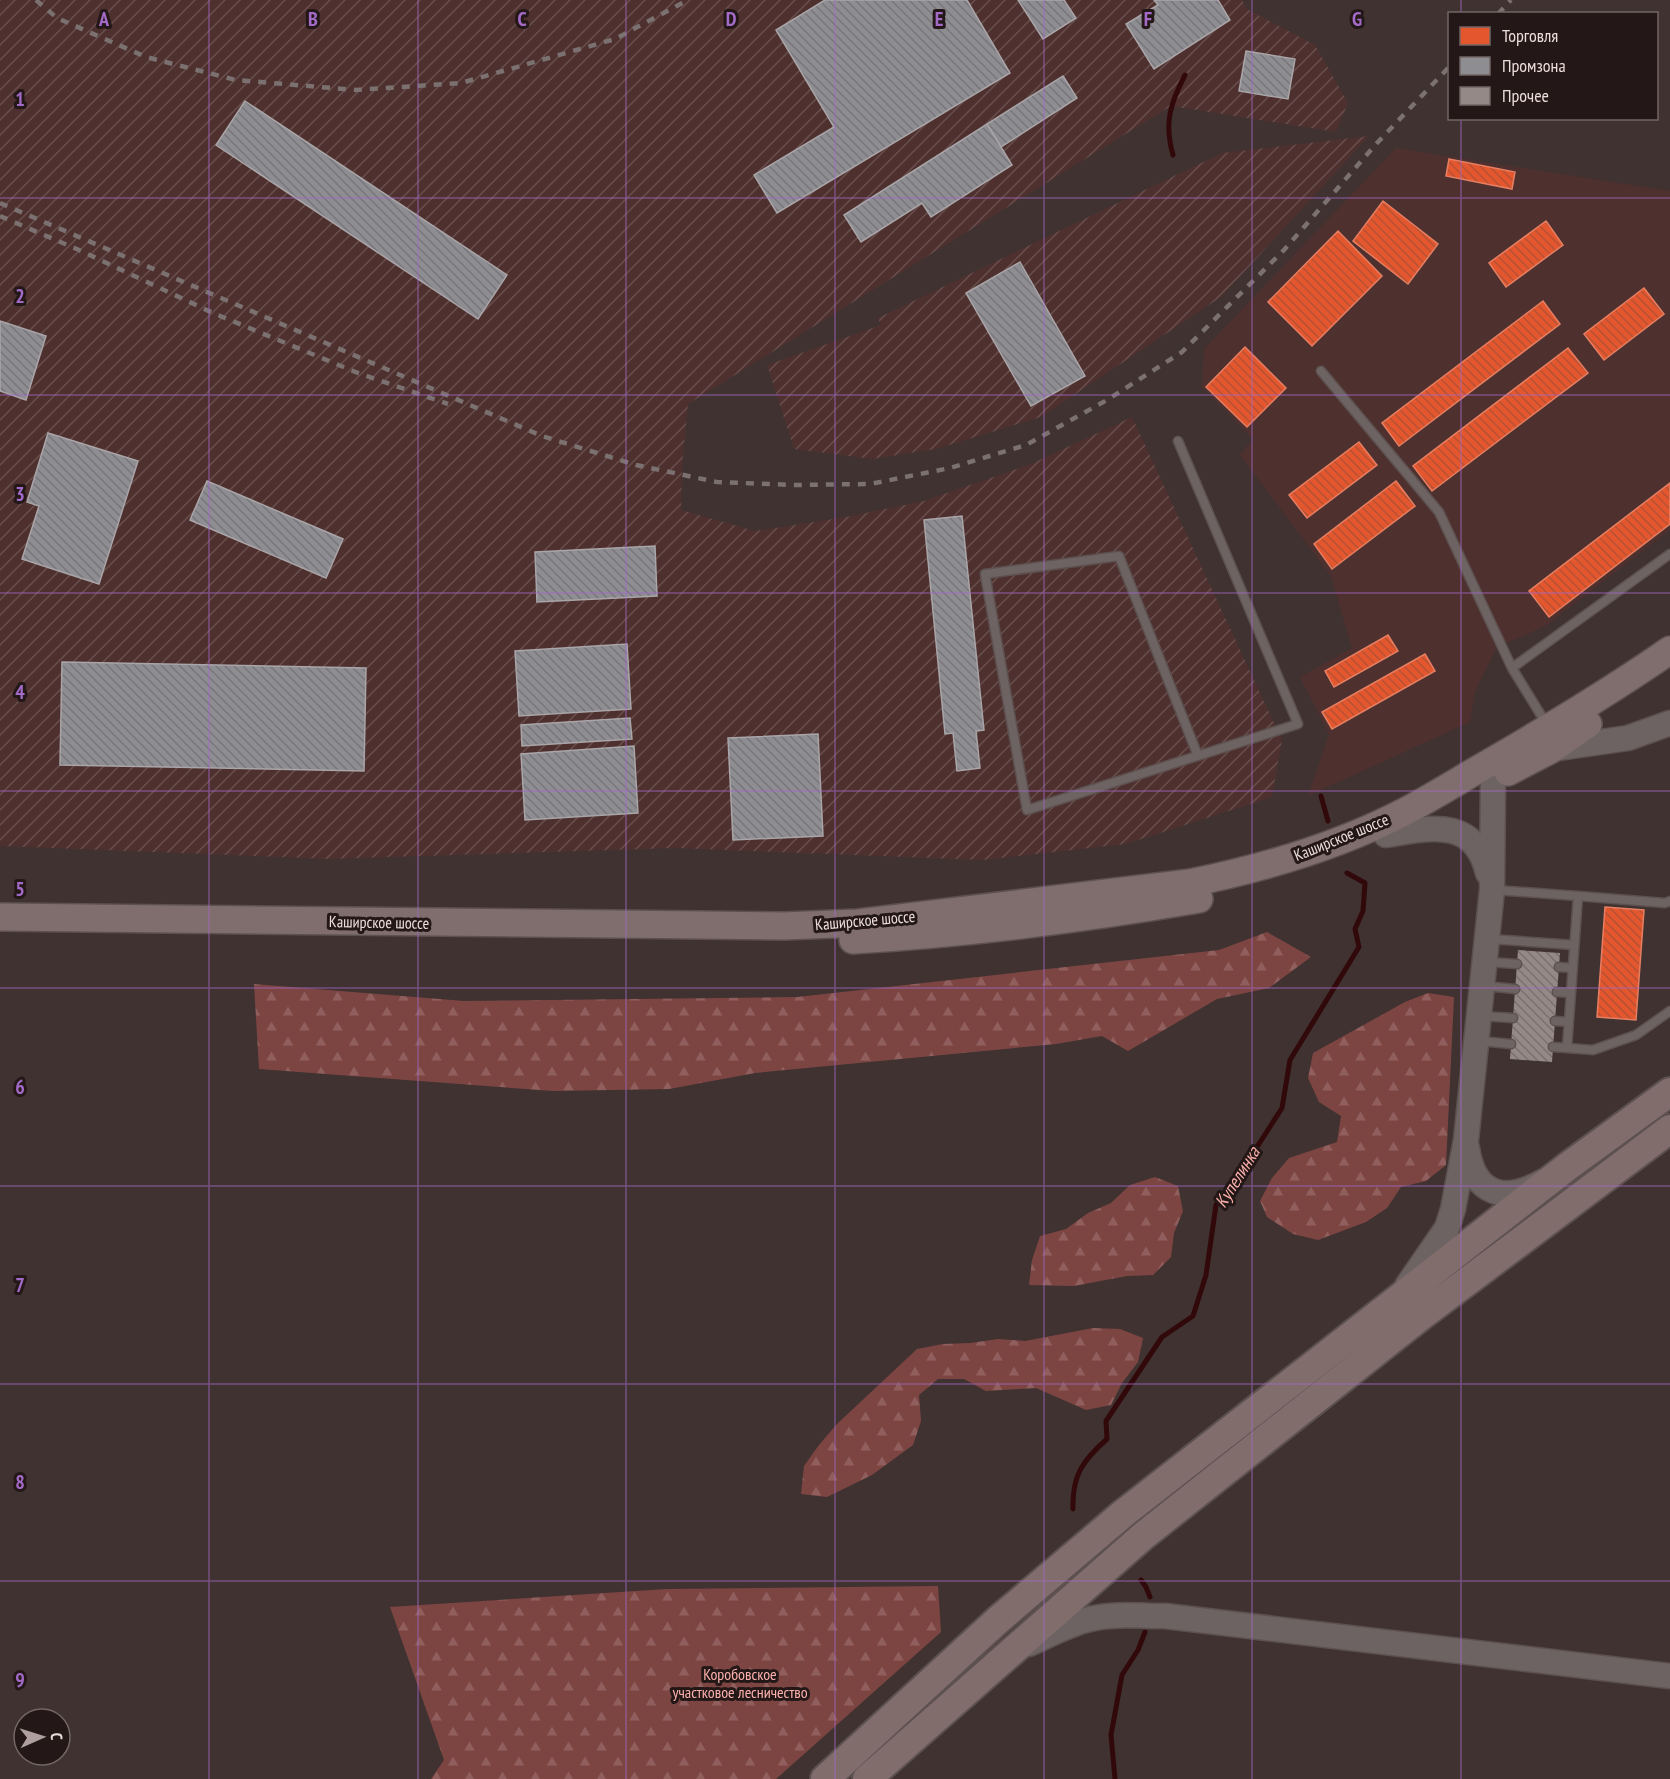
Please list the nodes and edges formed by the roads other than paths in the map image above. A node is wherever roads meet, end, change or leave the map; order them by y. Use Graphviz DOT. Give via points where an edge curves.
graph roads {
  1 [pos="1321,371"];
  2 [pos="1178,441"];
  3 [pos="1670,554"];
  4 [pos="1670,650"];
  5 [pos="1512,668"];
  6 [pos="1670,668"];
  7 [pos="1670,723"];
  8 [pos="1551,739"];
  9 [pos="1198,756"];
  10 [pos="1493,780"];
  11 [pos="1386,835"];
  12 [pos="1492,890"];
  13 [pos="1578,896"];
  14 [pos="1670,901"];
  15 [pos="0,917"];
  16 [pos="0,934"];
  17 [pos="1574,945"];
  18 [pos="1485,950"];
  19 [pos="1517,964"];
  20 [pos="1559,967"];
  21 [pos="1573,968"];
  22 [pos="1482,986"];
  23 [pos="1515,988"];
  24 [pos="1557,992"];
  25 [pos="1571,993"];
  26 [pos="1670,1011"];
  27 [pos="1479,1016"];
  28 [pos="1513,1018"];
  29 [pos="1555,1021"];
  30 [pos="1569,1022"];
  31 [pos="1476,1041"];
  32 [pos="1511,1044"];
  33 [pos="1553,1047"];
  34 [pos="1567,1048"];
  35 [pos="1670,1092"];
  36 [pos="1670,1129"];
  37 [pos="1466,1140"];
  38 [pos="1567,1167"];
  39 [pos="1398,1297"];
  40 [pos="1000,1660"];
  41 [pos="1670,1676"];
  42 [pos="825,1779"];
  43 [pos="867,1779"];
  1 -- 5 [label="lane" via="1439,512"];
  2 -- 9 [label="lane" via="1298,724"];
  3 -- 5 [label="lane"];
  4 -- 8 [label="main road, Каширское шоссе"];
  5 -- 8 [label="lane"];
  6 -- 8 [label="main road, Каширское шоссе"];
  7 -- 8 [label="main road" via="1628,738"];
  8 -- 10 [label="main road, Каширское шоссе"];
  8 -- 15 [label="main road, Каширское шоссе" via="1404,812 1325,846 1240,873 1190,883 858,922 784,926"];
  9 -- 9 [label="lane" via="1027,810 985,574 1119,556"];
  10 -- 11 [label="main road, Каширское шоссе"];
  10 -- 12 [label="main road"];
  11 -- 12 [label="main road" via="1451,828 1478,849"];
  11 -- 16 [label="main road, Каширское шоссе" via="1297,873 1223,894 1090,917 940,935 797,943"];
  12 -- 13 [label="lane"];
  12 -- 18 [label="main road"];
  13 -- 14 [label="lane"];
  13 -- 17 [label="lane"];
  17 -- 18 [label="lane"];
  17 -- 21 [label="lane"];
  18 -- 19 [label="lane"];
  18 -- 22 [label="main road"];
  20 -- 21 [label="lane"];
  21 -- 25 [label="lane"];
  22 -- 23 [label="lane"];
  22 -- 27 [label="main road"];
  24 -- 25 [label="lane"];
  25 -- 30 [label="lane"];
  26 -- 34 [label="lane" via="1636,1035 1593,1050"];
  27 -- 28 [label="lane"];
  27 -- 31 [label="main road"];
  29 -- 30 [label="lane"];
  30 -- 34 [label="lane"];
  31 -- 32 [label="lane"];
  31 -- 37 [label="main road"];
  33 -- 34 [label="lane"];
  35 -- 38 [label="highway"];
  36 -- 40 [label="highway" via="1421,1316 1161,1521"];
  37 -- 38 [label="main road" via="1470,1165 1480,1183 1491,1191 1532,1188"];
  37 -- 39 [label="main road" via="1447,1228"];
  38 -- 39 [label="highway"];
  39 -- 42 [label="highway" via="1124,1513 998,1620"];
  40 -- 41 [label="main road" via="1066,1626 1092,1618 1166,1616"];
  40 -- 43 [label="highway"];
}
